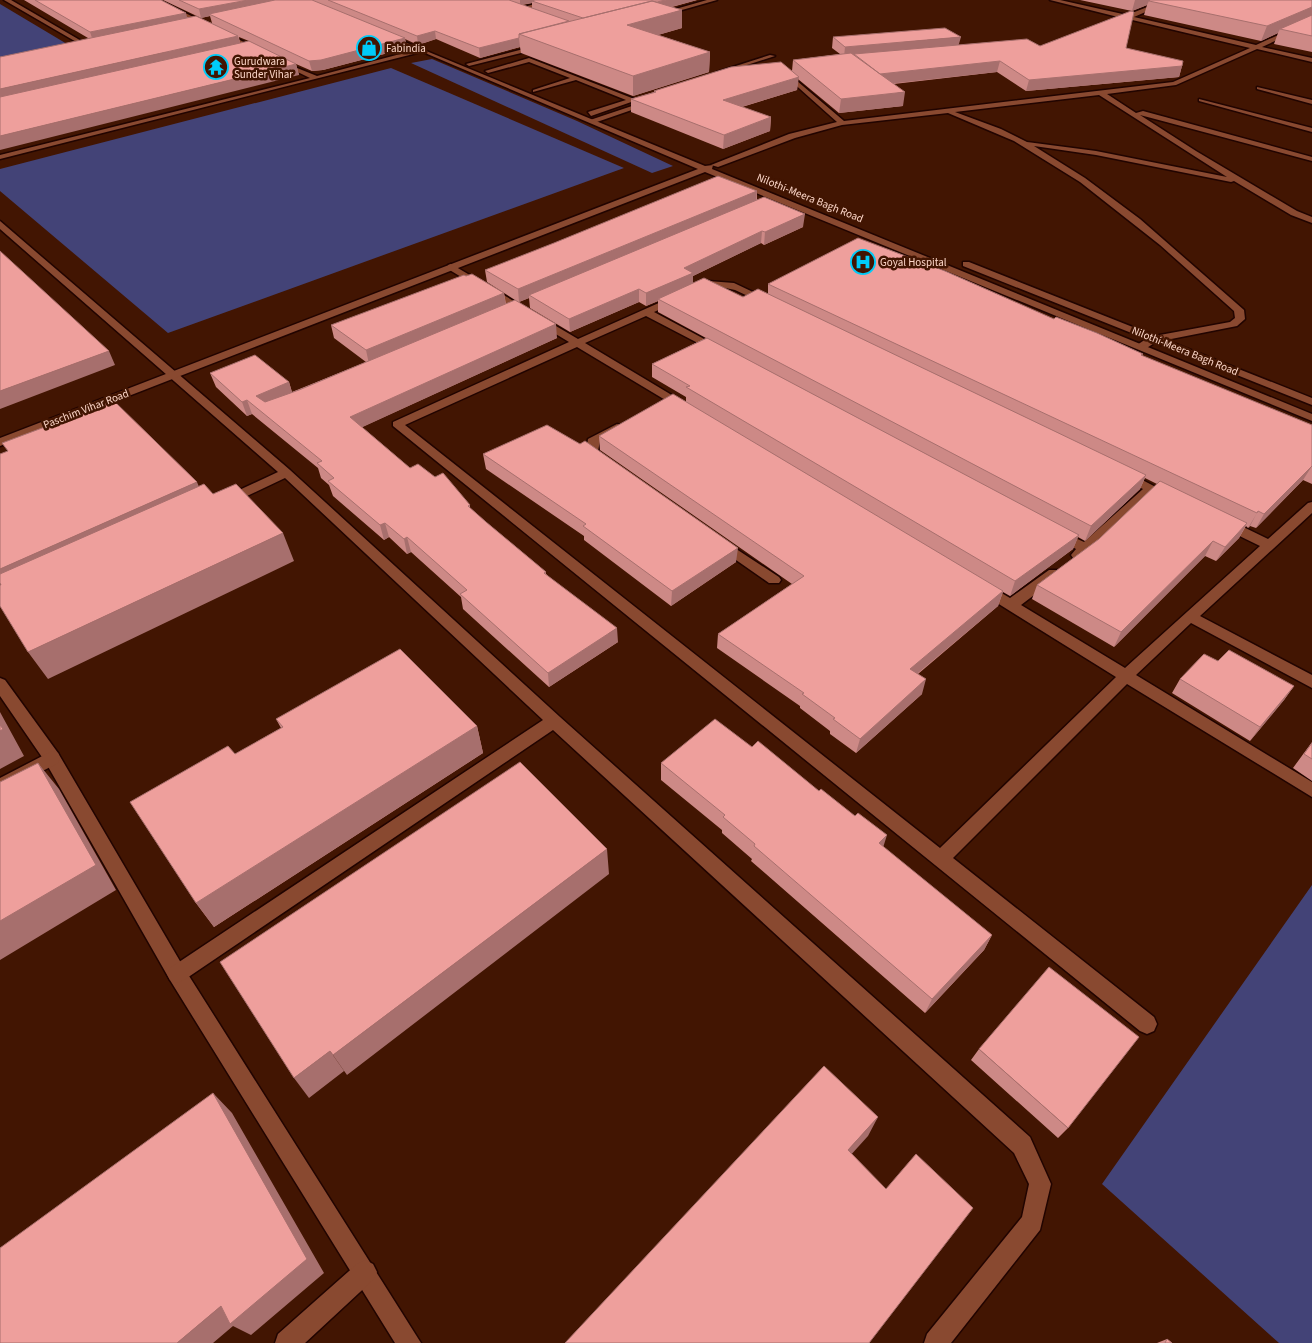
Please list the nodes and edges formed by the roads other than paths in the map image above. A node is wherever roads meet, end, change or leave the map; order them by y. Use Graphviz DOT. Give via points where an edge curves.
graph roads {
  1 [pos="7,0"];
  2 [pos="155,0"];
  3 [pos="558,0"];
  4 [pos="714,0"];
  5 [pos="1053,0"];
  6 [pos="1170,0"];
  7 [pos="511,6"];
  8 [pos="519,9"];
  9 [pos="528,12"];
  10 [pos="656,15"];
  11 [pos="1128,17"];
  12 [pos="210,20"];
  13 [pos="201,21"];
  14 [pos="1312,22"];
  15 [pos="191,23"];
  16 [pos="1111,24"];
  17 [pos="96,44"];
  18 [pos="544,45"];
  19 [pos="87,46"];
  20 [pos="77,48"];
  21 [pos="253,48"];
  22 [pos="1259,48"];
  23 [pos="424,50"];
  24 [pos="234,52"];
  25 [pos="262,52"];
  26 [pos="772,56"];
  27 [pos="271,57"];
  28 [pos="1312,60"];
  29 [pos="469,64"];
  30 [pos="788,67"];
  31 [pos="750,71"];
  32 [pos="488,72"];
  33 [pos="316,78"];
  34 [pos="577,78"];
  35 [pos="1259,88"];
  36 [pos="534,91"];
  37 [pos="1101,93"];
  38 [pos="651,94"];
  39 [pos="632,100"];
  40 [pos="657,100"];
  41 [pos="1201,100"];
  42 [pos="1312,102"];
  43 [pos="1127,110"];
  44 [pos="950,112"];
  45 [pos="591,117"];
  46 [pos="601,118"];
  47 [pos="842,124"];
  48 [pos="1312,130"];
  49 [pos="1024,143"];
  50 [pos="0,157"];
  51 [pos="1311,158"];
  52 [pos="716,165"];
  53 [pos="705,169"];
  54 [pos="1242,182"];
  55 [pos="778,199"];
  56 [pos="767,203"];
  57 [pos="1312,208"];
  58 [pos="1294,213"];
  59 [pos="1312,220"];
  60 [pos="0,224"];
  61 [pos="880,230"];
  62 [pos="952,259"];
  63 [pos="451,267"];
  64 [pos="775,306"];
  65 [pos="647,312"];
  66 [pos="1153,338"];
  67 [pos="578,343"];
  68 [pos="1141,347"];
  69 [pos="724,354"];
  70 [pos="172,376"];
  71 [pos="672,399"];
  72 [pos="1312,402"];
  73 [pos="654,408"];
  74 [pos="697,415"];
  75 [pos="1312,418"];
  76 [pos="629,421"];
  77 [pos="0,442"];
  78 [pos="616,469"];
  79 [pos="1115,471"];
  80 [pos="286,473"];
  81 [pos="1151,488"];
  82 [pos="1177,500"];
  83 [pos="214,506"];
  84 [pos="1312,506"];
  85 [pos="1210,517"];
  86 [pos="1051,530"];
  87 [pos="711,536"];
  88 [pos="1270,545"];
  89 [pos="1086,549"];
  90 [pos="968,579"];
  91 [pos="774,580"];
  92 [pos="1011,605"];
  93 [pos="1191,616"];
  94 [pos="1128,676"];
  95 [pos="1312,682"];
  96 [pos="0,684"];
  97 [pos="554,721"];
  98 [pos="52,758"];
  99 [pos="0,786"];
  100 [pos="1312,790"];
  101 [pos="941,859"];
  102 [pos="177,974"];
  103 [pos="1147,1024"];
  104 [pos="365,1272"];
  105 [pos="287,1343"];
  106 [pos="409,1343"];
  107 [pos="936,1343"];
  1 -- 19 [label="street"];
  2 -- 13 [label="street"];
  3 -- 8 [label="street"];
  4 -- 10 [label="street"];
  5 -- 11 [label="street"];
  6 -- 11 [label="street"];
  7 -- 8 [label="street"];
  8 -- 9 [label="street"];
  11 -- 16 [label="street"];
  11 -- 22 [label="street"];
  12 -- 13 [label="street"];
  13 -- 15 [label="street"];
  13 -- 21 [label="street"];
  14 -- 22 [label="street, Paschim Vihar Road"];
  17 -- 19 [label="street"];
  18 -- 29 [label="street"];
  19 -- 20 [label="street"];
  21 -- 24 [label="street"];
  21 -- 25 [label="street"];
  22 -- 28 [label="street"];
  22 -- 37 [label="street, Paschim Vihar Road" via="1174,84"];
  23 -- 29 [label="street, Nilothi-Meera Bagh Road" via="382,31"];
  23 -- 33 [label="street"];
  23 -- 45 [label="street, Nilothi-Meera Bagh Road"];
  26 -- 31 [label="street" via="719,76"];
  27 -- 33 [label="street"];
  29 -- 32 [label="street, Nilothi-Meera Bagh Road"];
  30 -- 47 [label="street" via="779,68"];
  32 -- 34 [label="street" via="529,60"];
  32 -- 36 [label="street, Nilothi-Meera Bagh Road"];
  33 -- 50 [label="street"];
  34 -- 36 [label="street"];
  34 -- 39 [label="street"];
  35 -- 42 [label="street"];
  36 -- 45 [label="street, Nilothi-Meera Bagh Road"];
  37 -- 43 [label="street"];
  37 -- 44 [label="street, Paschim Vihar Road"];
  38 -- 39 [label="street"];
  39 -- 45 [label="street"];
  40 -- 46 [label="street"];
  41 -- 48 [label="street"];
  43 -- 51 [label="street"];
  43 -- 54 [label="street"];
  44 -- 47 [label="street, Paschim Vihar Road"];
  44 -- 49 [label="street"];
  45 -- 46 [label="street, Nilothi-Meera Bagh Road"];
  45 -- 53 [label="street, Nilothi-Meera Bagh Road"];
  46 -- 52 [label="street, Nilothi-Meera Bagh Road"];
  47 -- 52 [label="street, Paschim Vihar Road" via="792,136"];
  49 -- 54 [label="street"];
  49 -- 66 [label="street" via="1119,207 1239,310 1240,319 1233,324"];
  52 -- 53 [label="street, Paschim Vihar Road"];
  52 -- 61 [label="street, Nilothi-Meera Bagh Road"];
  53 -- 55 [label="street, Nilothi-Meera Bagh Road"];
  53 -- 63 [label="street, Paschim Vihar Road"];
  54 -- 58 [label="street"];
  55 -- 56 [label="street"];
  55 -- 68 [label="street, Nilothi-Meera Bagh Road"];
  57 -- 58 [label="street"];
  58 -- 59 [label="street"];
  60 -- 70 [label="street"];
  62 -- 66 [label="street, Nilothi-Meera Bagh Road"];
  63 -- 67 [label="street"];
  63 -- 70 [label="street, Paschim Vihar Road"];
  64 -- 65 [label="street" via="720,282 708,284"];
  65 -- 67 [label="street"];
  65 -- 69 [label="street"];
  66 -- 68 [label="street"];
  66 -- 72 [label="street, Nilothi-Meera Bagh Road"];
  67 -- 71 [label="street"];
  67 -- 101 [label="street" via="397,424"];
  68 -- 75 [label="street, Nilothi-Meera Bagh Road"];
  70 -- 77 [label="street, Paschim Vihar Road"];
  70 -- 80 [label="street"];
  71 -- 73 [label="street"];
  71 -- 74 [label="street"];
  76 -- 78 [label="street" via="594,439 592,452"];
  79 -- 81 [label="street"];
  80 -- 83 [label="street"];
  80 -- 97 [label="street"];
  81 -- 82 [label="street"];
  81 -- 89 [label="street"];
  84 -- 88 [label="street"];
  85 -- 88 [label="street"];
  86 -- 89 [label="street"];
  87 -- 91 [label="street"];
  88 -- 93 [label="street"];
  89 -- 92 [label="street"];
  90 -- 92 [label="street"];
  92 -- 94 [label="street"];
  93 -- 94 [label="street"];
  93 -- 95 [label="street"];
  94 -- 100 [label="street"];
  94 -- 101 [label="street"];
  96 -- 98 [label="street"];
  97 -- 102 [label="street"];
  97 -- 107 [label="street" via="1022,1145 1040,1184 1032,1222"];
  98 -- 99 [label="street"];
  98 -- 102 [label="street"];
  101 -- 103 [label="street"];
  102 -- 104 [label="street"];
  104 -- 105 [label="street"];
  104 -- 106 [label="street"];
}
